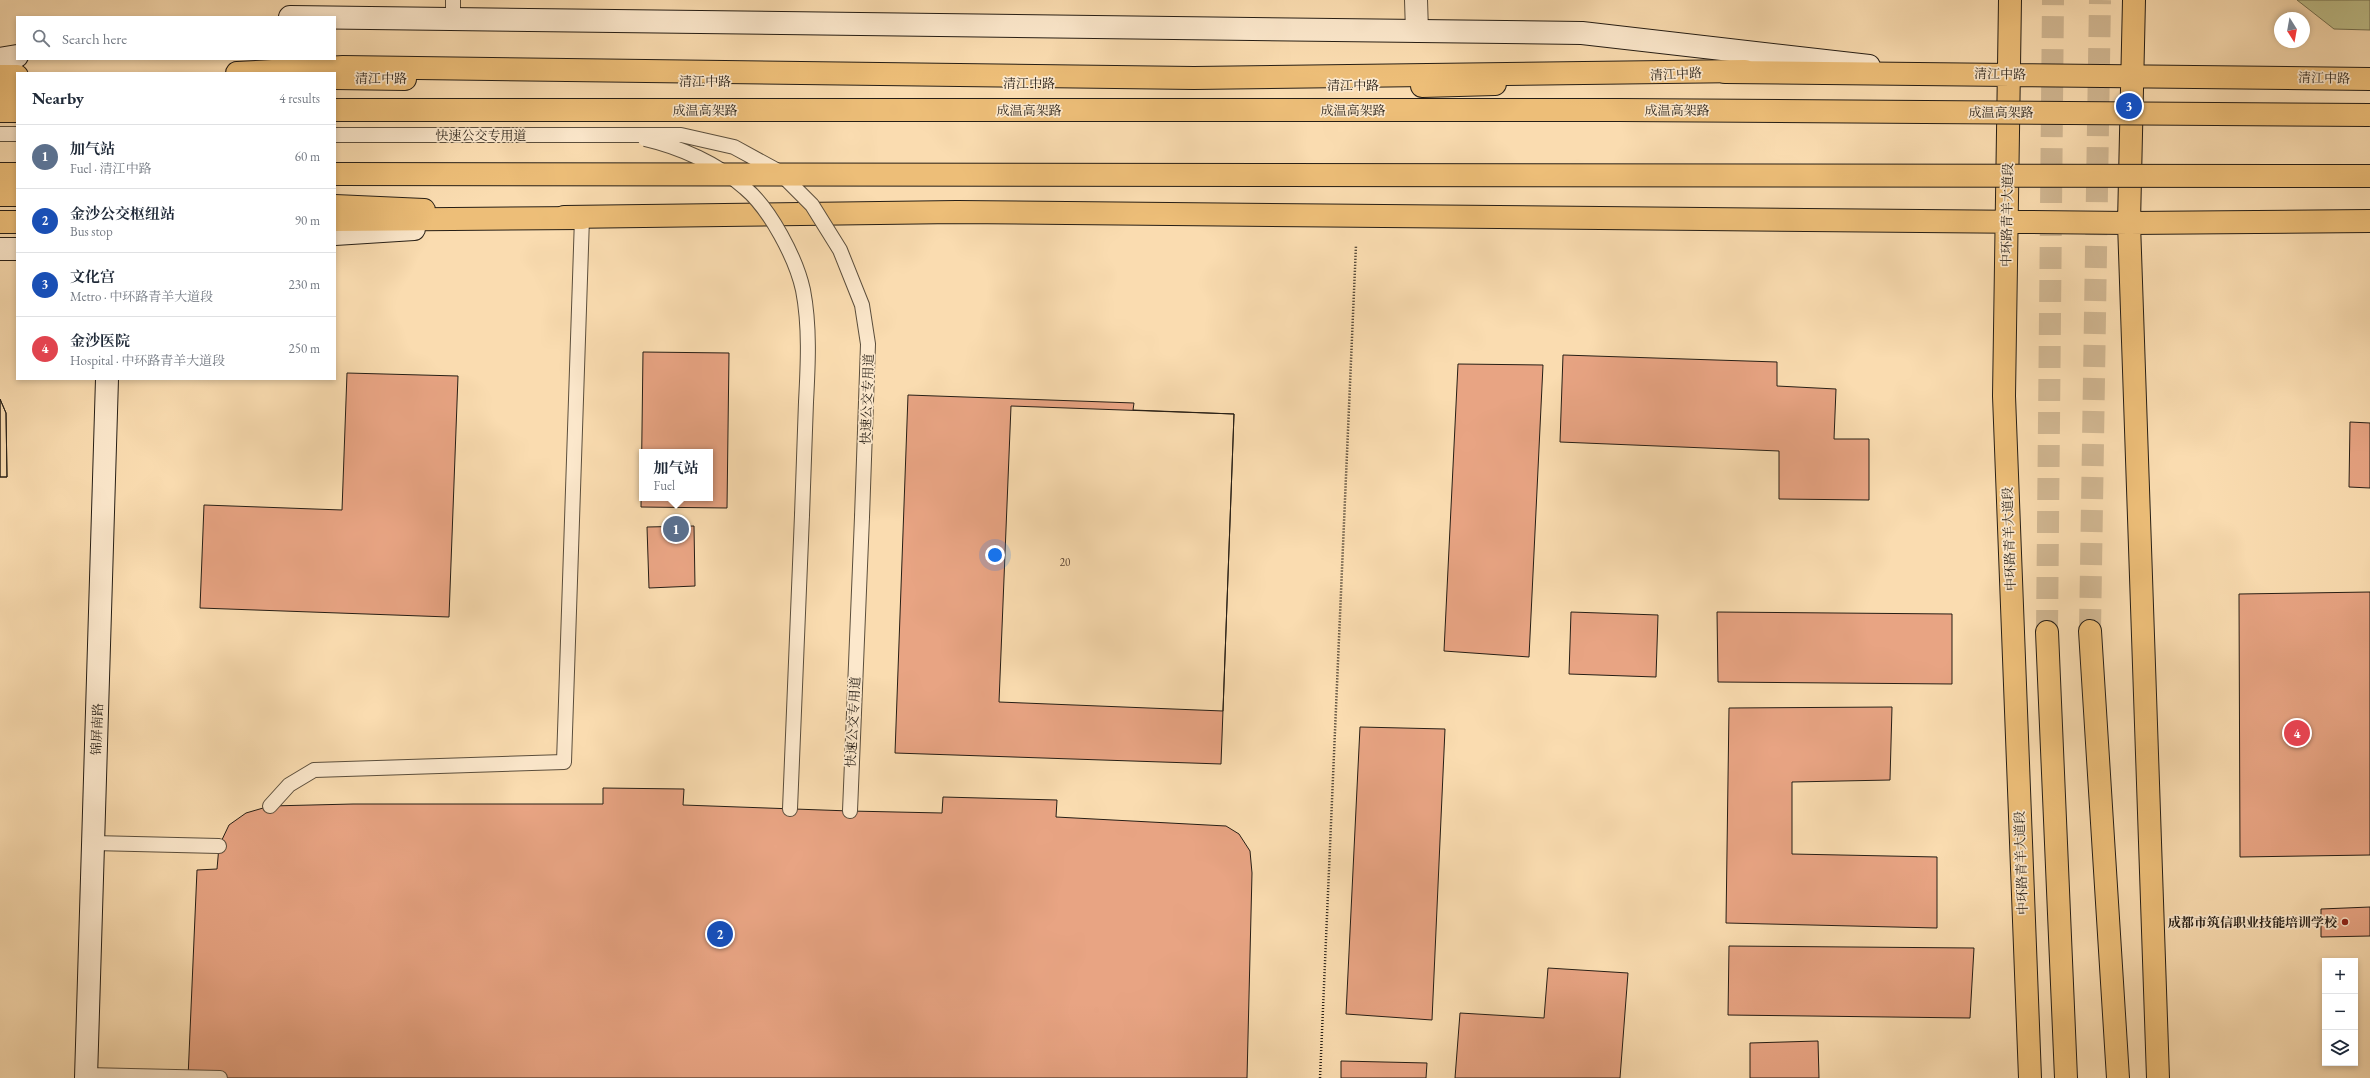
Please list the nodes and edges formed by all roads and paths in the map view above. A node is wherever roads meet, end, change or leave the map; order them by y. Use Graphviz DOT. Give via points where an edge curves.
graph roads {
  1 [pos="1416,0"];
  2 [pos="2010,0"];
  3 [pos="2134,0"];
  4 [pos="453,9"];
  5 [pos="310,16"];
  6 [pos="1416,31"];
  7 [pos="16,56"];
  8 [pos="0,59"];
  9 [pos="1745,71"];
  10 [pos="254,72"];
  11 [pos="1934,73"];
  12 [pos="2010,74"];
  13 [pos="0,76"];
  14 [pos="16,76"];
  15 [pos="2133,77"];
  16 [pos="336,78"];
  17 [pos="2370,79"];
  18 [pos="16,90"];
  19 [pos="0,92"];
  20 [pos="336,110"];
  21 [pos="0,111"];
  22 [pos="16,111"];
  23 [pos="2370,115"];
  24 [pos="0,134"];
  25 [pos="16,134"];
  26 [pos="336,135"];
  27 [pos="627,135"];
  28 [pos="0,174"];
  29 [pos="16,174"];
  30 [pos="336,174"];
  31 [pos="2370,176"];
  32 [pos="0,195"];
  33 [pos="16,195"];
  34 [pos="336,206"];
  35 [pos="1357,216"];
  36 [pos="582,218"];
  37 [pos="336,220"];
  38 [pos="2008,221"];
  39 [pos="2370,221"];
  40 [pos="0,222"];
  41 [pos="16,222"];
  42 [pos="2129,223"];
  43 [pos="336,234"];
  44 [pos="0,249"];
  45 [pos="16,249"];
  46 [pos="107,380"];
  47 [pos="2090,631"];
  48 [pos="2047,632"];
  49 [pos="270,806"];
  50 [pos="790,809"];
  51 [pos="850,811"];
  52 [pos="93,842"];
  53 [pos="219,846"];
  54 [pos="86,1076"];
  55 [pos="220,1078"];
  56 [pos="1320,1078"];
  57 [pos="2030,1078"];
  58 [pos="2066,1078"];
  59 [pos="2118,1078"];
  60 [pos="2158,1078"];
  1 -- 6 [label="street"];
  2 -- 12 [label="main road, 中环路青羊大道段"];
  3 -- 15 [label="main road"];
  4 -- 5 [label="street"];
  4 -- 6 [label="street"];
  6 -- 11 [label="street" via="1582,33"];
  7 -- 8 [label="street"];
  9 -- 10 [label="main road" via="1194,78 342,67"];
  9 -- 11 [label="main road, 清江中路"];
  9 -- 16 [label="main road, 清江中路" via="1461,86"];
  11 -- 12 [label="main road, 清江中路"];
  12 -- 15 [label="main road, 清江中路"];
  12 -- 38 [label="main road, 中环路青羊大道段"];
  13 -- 14 [label="main road"];
  15 -- 17 [label="main road, 清江中路"];
  15 -- 42 [label="main road"];
  18 -- 19 [label="main road"];
  20 -- 23 [label="main road, 成温高架路, bridge" via="1620,110"];
  21 -- 22 [label="main road"];
  24 -- 25 [label="lane"];
  26 -- 27 [label="lane, 快速公交专用道"];
  27 -- 50 [label="lane, 快速公交专用道, bridge" via="703,160 746,188 768,216 788,250 803,289 808,364"];
  27 -- 51 [label="lane, 快速公交专用道, bridge" via="681,135 734,147 778,171 812,205 840,250 862,305 869,369"];
  28 -- 29 [label="main road"];
  30 -- 31 [label="main road, bridge"];
  32 -- 33 [label="main road"];
  34 -- 36 [label="main road"];
  35 -- 36 [label="main road" via="957,212"];
  35 -- 38 [label="main road"];
  35 -- 56 [label="path"];
  36 -- 37 [label="main road"];
  36 -- 43 [label="street"];
  36 -- 49 [label="lane" via="564,762 314,770 289,785"];
  38 -- 42 [label="main road"];
  38 -- 57 [label="main road, 中环路青羊大道段" via="2004,404"];
  39 -- 42 [label="main road"];
  40 -- 41 [label="main road"];
  42 -- 60 [label="main road"];
  44 -- 45 [label="street"];
  46 -- 52 [label="street, 锦屏南路"];
  47 -- 59 [label="main road"];
  48 -- 58 [label="main road"];
  52 -- 53 [label="lane"];
  52 -- 54 [label="street, 锦屏南路"];
  54 -- 55 [label="lane"];
}
